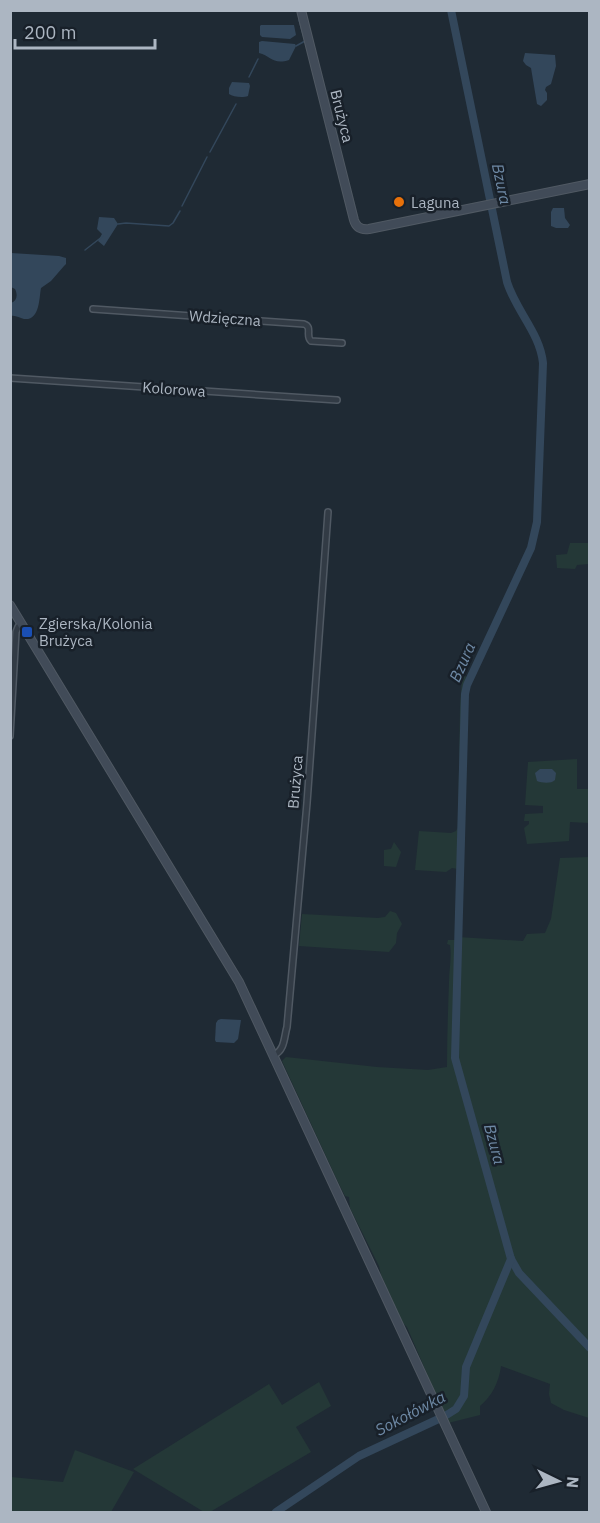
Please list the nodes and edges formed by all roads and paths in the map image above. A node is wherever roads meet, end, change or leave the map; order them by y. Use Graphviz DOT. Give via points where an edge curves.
graph roads {
  1 [pos="301,10"];
  2 [pos="590,184"];
  3 [pos="93,309"];
  4 [pos="342,344"];
  5 [pos="10,378"];
  6 [pos="337,400"];
  7 [pos="328,512"];
  8 [pos="10,605"];
  9 [pos="16,619"];
  10 [pos="10,736"];
  11 [pos="277,1054"];
  12 [pos="486,1512"];
  1 -- 2 [label="main road, Brużyca" via="358,227 369,230"];
  3 -- 4 [label="street, Wdzięczna" via="304,324 311,341"];
  5 -- 6 [label="street, Kolorowa"];
  7 -- 11 [label="street, Brużyca" via="287,1027"];
  8 -- 9 [label="main road"];
  9 -- 10 [label="street"];
  9 -- 11 [label="main road" via="239,982"];
  11 -- 12 [label="main road"];
}
